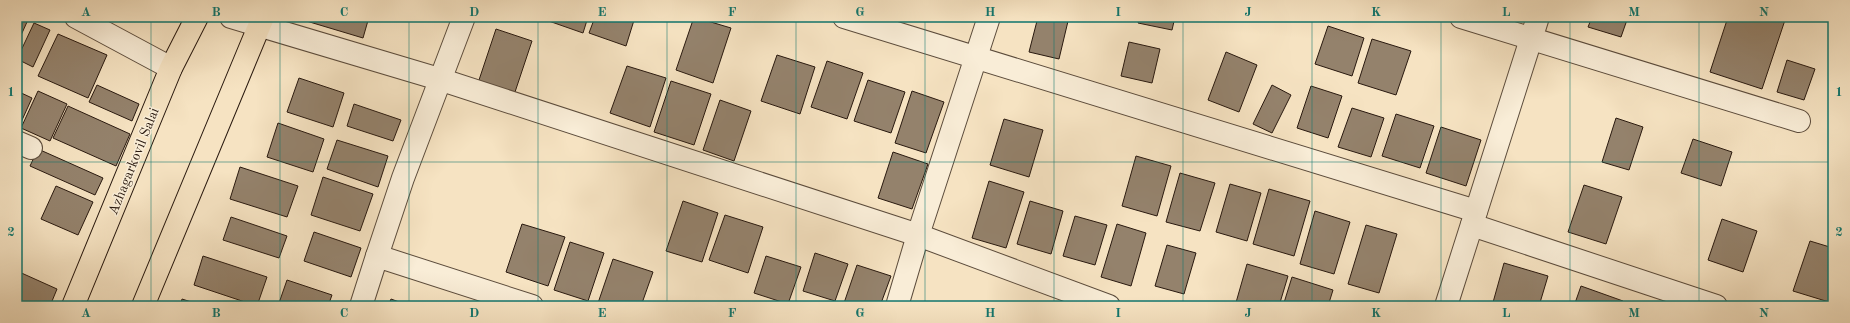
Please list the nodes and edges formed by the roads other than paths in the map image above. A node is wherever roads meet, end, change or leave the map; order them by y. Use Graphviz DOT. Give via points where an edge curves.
graph roads {
  1 [pos="76,17"];
  2 [pos="197,17"];
  3 [pos="231,17"];
  4 [pos="464,17"];
  5 [pos="844,17"];
  6 [pos="989,17"];
  7 [pos="1461,17"];
  8 [pos="1538,17"];
  9 [pos="261,21"];
  10 [pos="1531,39"];
  11 [pos="976,57"];
  12 [pos="171,68"];
  13 [pos="439,79"];
  14 [pos="1799,121"];
  15 [pos="1474,218"];
  16 [pos="918,234"];
  17 [pos="377,256"];
  18 [pos="73,306"];
  19 [pos="143,306"];
  20 [pos="361,306"];
  21 [pos="532,306"];
  22 [pos="897,306"];
  23 [pos="1109,306"];
  24 [pos="1446,306"];
  25 [pos="1716,306"];
  1 -- 12 [label="street"];
  2 -- 12 [label="main road, Azhagarkovil Salai"];
  3 -- 9 [label="street"];
  4 -- 13 [label="street"];
  5 -- 11 [label="street"];
  6 -- 11 [label="street"];
  7 -- 10 [label="street"];
  8 -- 10 [label="street"];
  9 -- 13 [label="street"];
  9 -- 19 [label="main road"];
  10 -- 14 [label="street"];
  10 -- 15 [label="street"];
  11 -- 15 [label="street"];
  11 -- 16 [label="street"];
  12 -- 18 [label="main road, Azhagarkovil Salai"];
  13 -- 16 [label="street"];
  13 -- 17 [label="street"];
  15 -- 24 [label="street"];
  15 -- 25 [label="street"];
  16 -- 22 [label="street"];
  16 -- 23 [label="street"];
  17 -- 20 [label="street"];
  17 -- 21 [label="street"];
}
